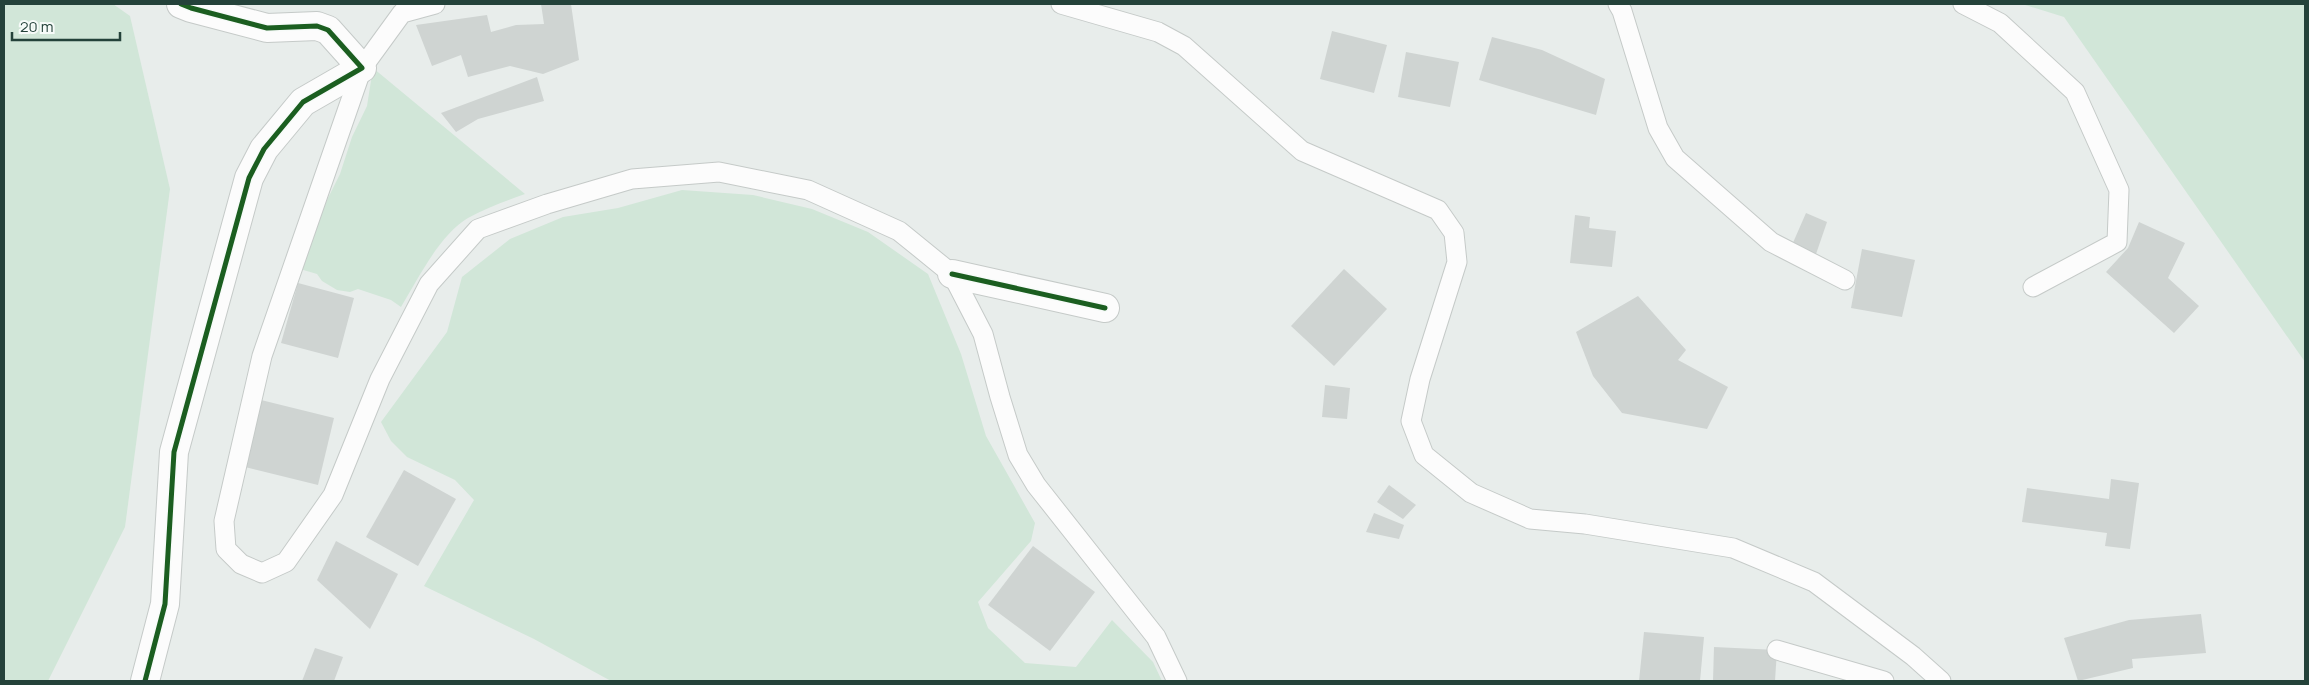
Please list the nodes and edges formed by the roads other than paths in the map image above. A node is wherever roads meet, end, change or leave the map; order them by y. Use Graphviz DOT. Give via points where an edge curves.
graph roads {
  1 [pos="182,4"];
  2 [pos="435,4"];
  3 [pos="1061,4"];
  4 [pos="1618,4"];
  5 [pos="1963,4"];
  6 [pos="362,68"];
  7 [pos="952,274"];
  8 [pos="1845,280"];
  9 [pos="2033,286"];
  10 [pos="1106,308"];
  11 [pos="1777,650"];
  12 [pos="145,681"];
  13 [pos="1177,681"];
  14 [pos="1884,681"];
  15 [pos="1942,681"];
  1 -- 6 [label="street" via="267,28 317,26 328,30"];
  2 -- 6 [label="lane" via="402,13"];
  3 -- 15 [label="lane" via="1158,32 1184,46 1302,152 1438,210 1454,233 1457,262 1420,379 1412,421 1424,455 1471,493 1530,519 1585,524 1732,548 1814,582"];
  4 -- 8 [label="lane" via="1658,128 1675,158 1771,242"];
  5 -- 9 [label="lane" via="2000,23 2075,92 2119,190 2117,242"];
  6 -- 7 [label="lane" via="262,356 224,521 226,549 241,564 262,574 286,562 333,495 380,379 429,284 478,229 547,204 632,180 719,172 808,190 899,231"];
  6 -- 12 [label="street" via="303,102 264,149 249,178 174,452 165,604"];
  7 -- 10 [label="street"];
  7 -- 13 [label="lane" via="984,334 1018,456 1036,485 1156,637"];
  11 -- 14 [label="lane"];
}
